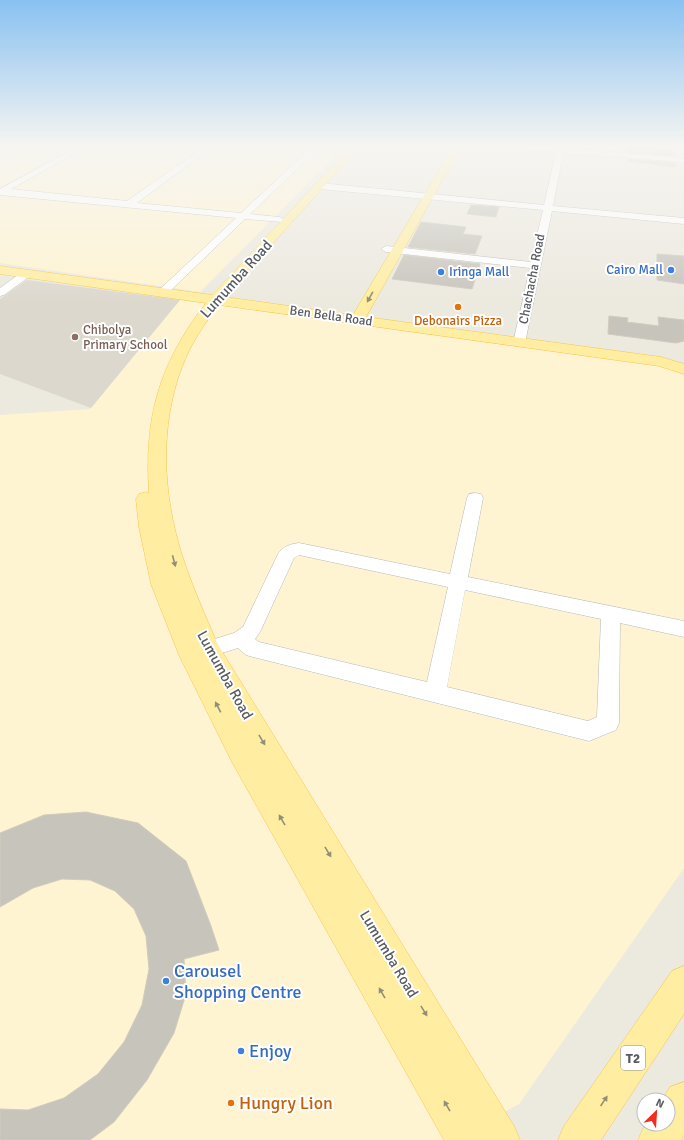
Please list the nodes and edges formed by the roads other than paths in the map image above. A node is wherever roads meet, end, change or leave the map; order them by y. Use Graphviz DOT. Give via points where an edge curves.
graph roads {
  1 [pos="72,198"];
  2 [pos="137,198"];
  3 [pos="263,198"];
  4 [pos="299,198"];
  5 [pos="308,198"];
  6 [pos="422,198"];
  7 [pos="446,198"];
  8 [pos="549,198"];
  9 [pos="129,204"];
  10 [pos="547,208"];
  11 [pos="244,216"];
  12 [pos="279,220"];
  13 [pos="684,221"];
  14 [pos="391,250"];
  15 [pos="535,266"];
  16 [pos="0,270"];
  17 [pos="26,274"];
  18 [pos="0,293"];
  19 [pos="162,293"];
  20 [pos="209,299"];
  21 [pos="352,319"];
  22 [pos="519,343"];
  23 [pos="684,360"];
  24 [pos="661,362"];
  25 [pos="684,369"];
  26 [pos="474,498"];
  27 [pos="458,582"];
  28 [pos="610,614"];
  29 [pos="684,629"];
  30 [pos="241,639"];
  31 [pos="199,652"];
  32 [pos="435,694"];
  33 [pos="684,983"];
  34 [pos="684,1100"];
  35 [pos="482,1138"];
  36 [pos="576,1138"];
  37 [pos="658,1140"];
  1 -- 9 [label="street"];
  2 -- 9 [label="street"];
  3 -- 11 [label="street"];
  4 -- 12 [label="main road, Lumumba Road"];
  5 -- 20 [label="main road, Lumumba Road"];
  6 -- 14 [label="main road"];
  7 -- 10 [label="street"];
  8 -- 10 [label="street, Chachacha Road"];
  9 -- 11 [label="street"];
  10 -- 13 [label="street"];
  10 -- 15 [label="street, Chachacha Road"];
  11 -- 12 [label="street"];
  11 -- 19 [label="street"];
  12 -- 20 [label="main road, Lumumba Road"];
  14 -- 15 [label="street"];
  14 -- 21 [label="main road"];
  15 -- 22 [label="street, Chachacha Road"];
  16 -- 17 [label="main road, Ben Bella Road"];
  17 -- 18 [label="street"];
  17 -- 19 [label="main road, Ben Bella Road"];
  19 -- 20 [label="main road, Ben Bella Road"];
  20 -- 21 [label="main road, Ben Bella Road"];
  20 -- 31 [label="main road, Lumumba Road" via="174,368 161,409 157,451 159,496 164,524"];
  21 -- 22 [label="main road, Ben Bella Road"];
  22 -- 24 [label="main road, Ben Bella Road"];
  23 -- 24 [label="main road, Ben Bella Road"];
  24 -- 25 [label="main road, Ben Bella Road"];
  26 -- 27 [label="street"];
  27 -- 28 [label="street"];
  27 -- 30 [label="street" via="294,550 287,554 250,632"];
  27 -- 32 [label="street"];
  28 -- 29 [label="street"];
  28 -- 32 [label="street" via="608,723 588,731"];
  30 -- 31 [label="street"];
  30 -- 32 [label="street" via="253,649"];
  31 -- 35 [label="main road, Lumumba Road, one-way"];
  35 -- 31 [label="main road, Lumumba Road, one-way" via="383,994 242,753"];
  36 -- 33 [label="main road, T2, one-way"];
  34 -- 37 [label="main road"];
}
